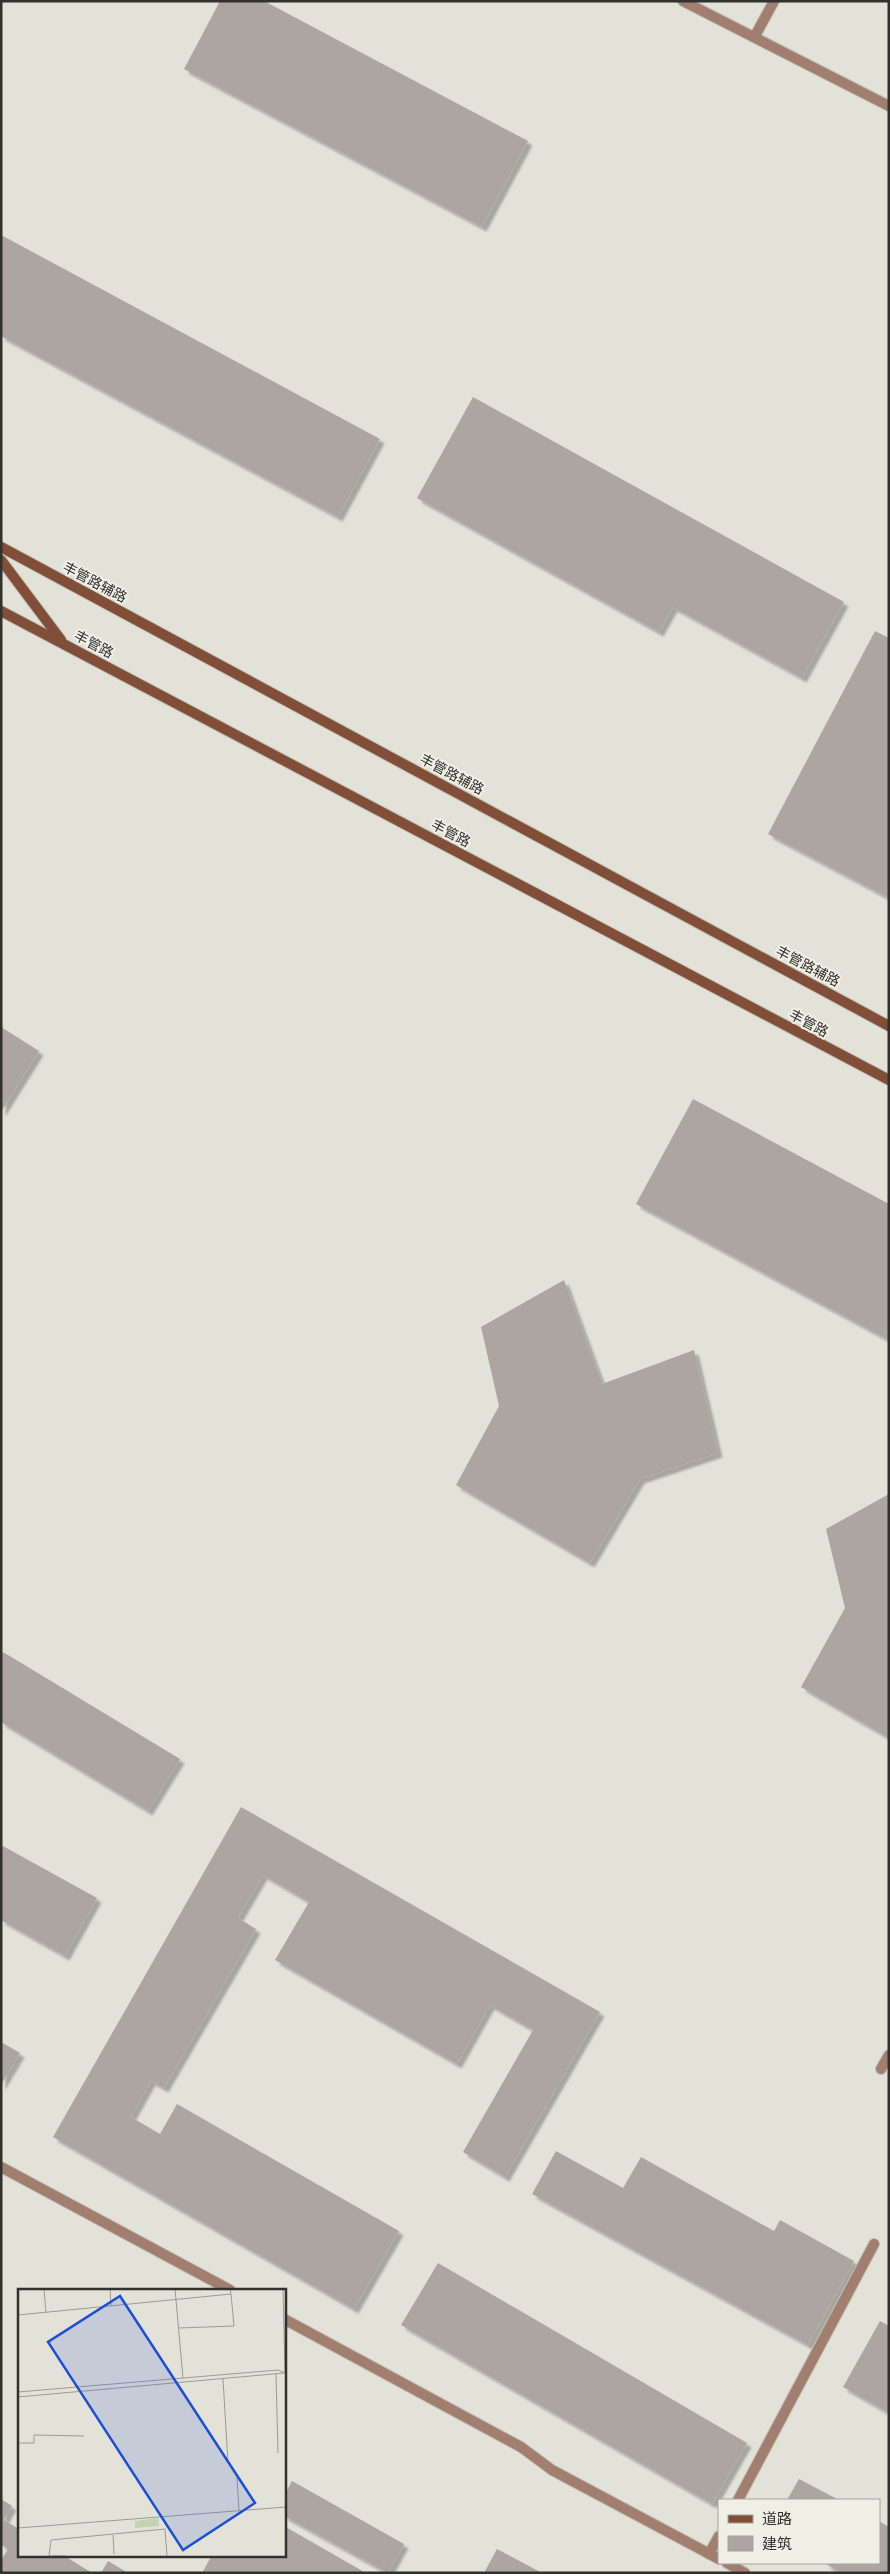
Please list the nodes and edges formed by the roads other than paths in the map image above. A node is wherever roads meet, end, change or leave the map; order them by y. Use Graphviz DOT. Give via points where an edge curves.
graph roads {
  1 [pos="683,1"];
  2 [pos="774,1"];
  3 [pos="755,36"];
  4 [pos="889,106"];
  5 [pos="1,547"];
  6 [pos="1,560"];
  7 [pos="1,611"];
  8 [pos="63,643"];
  9 [pos="889,1026"];
  10 [pos="889,1080"];
  11 [pos="889,2056"];
  12 [pos="881,2069"];
  13 [pos="1,2167"];
  14 [pos="874,2244"];
  15 [pos="228,2289"];
  16 [pos="285,2320"];
  17 [pos="739,2499"];
  18 [pos="718,2540"];
  19 [pos="714,2556"];
  20 [pos="728,2564"];
  21 [pos="745,2573"];
  1 -- 3 [label="street"];
  2 -- 3 [label="street"];
  3 -- 4 [label="street"];
  5 -- 9 [label="street, 丰管路辅路"];
  6 -- 8 [label="street"];
  7 -- 8 [label="street, 丰管路"];
  8 -- 10 [label="street, 丰管路"];
  11 -- 12 [label="street"];
  13 -- 15 [label="street"];
  14 -- 17 [label="street"];
  16 -- 19 [label="street" via="521,2447 552,2470"];
  18 -- 19 [label="street"];
  20 -- 21 [label="street"];
}
